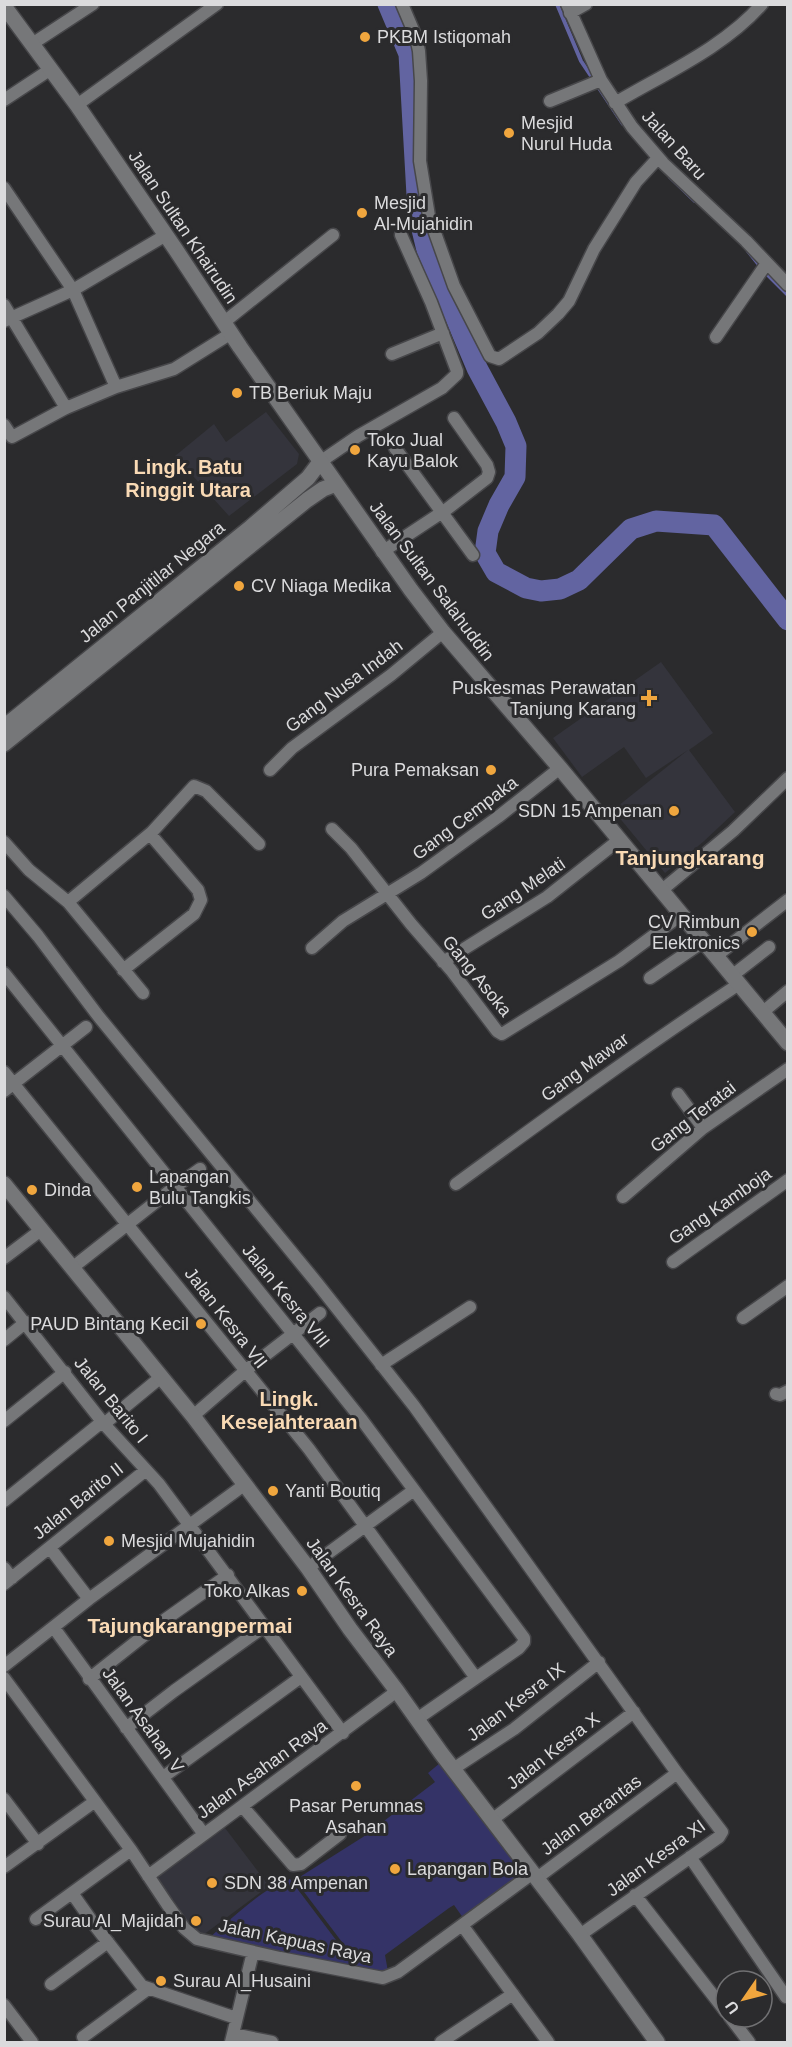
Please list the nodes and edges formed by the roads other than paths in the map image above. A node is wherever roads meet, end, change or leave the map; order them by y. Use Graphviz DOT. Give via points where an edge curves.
graph roads {
  1 [pos="93,4"];
  2 [pos="217,4"];
  3 [pos="402,4"];
  4 [pos="586,4"];
  5 [pos="762,4"];
  6 [pos="4,6"];
  7 [pos="569,9"];
  8 [pos="32,44"];
  9 [pos="51,69"];
  10 [pos="597,82"];
  11 [pos="4,100"];
  12 [pos="550,101"];
  13 [pos="615,103"];
  14 [pos="78,105"];
  15 [pos="655,161"];
  16 [pos="4,188"];
  17 [pos="166,235"];
  18 [pos="401,235"];
  19 [pos="333,236"];
  20 [pos="764,268"];
  21 [pos="788,285"];
  22 [pos="73,290"];
  23 [pos="4,305"];
  24 [pos="8,319"];
  25 [pos="227,328"];
  26 [pos="443,333"];
  27 [pos="716,337"];
  28 [pos="392,354"];
  29 [pos="116,387"];
  30 [pos="66,408"];
  31 [pos="454,418"];
  32 [pos="4,425"];
  33 [pos="395,448"];
  34 [pos="328,473"];
  35 [pos="442,513"];
  36 [pos="382,552"];
  37 [pos="473,555"];
  38 [pos="443,632"];
  39 [pos="4,728"];
  40 [pos="4,744"];
  41 [pos="560,768"];
  42 [pos="270,770"];
  43 [pos="788,778"];
  44 [pos="332,829"];
  45 [pos="150,834"];
  46 [pos="619,840"];
  47 [pos="4,842"];
  48 [pos="258,844"];
  49 [pos="662,890"];
  50 [pos="389,894"];
  51 [pos="4,896"];
  52 [pos="788,900"];
  53 [pos="68,902"];
  54 [pos="681,915"];
  55 [pos="704,941"];
  56 [pos="769,947"];
  57 [pos="312,948"];
  58 [pos="716,956"];
  59 [pos="443,962"];
  60 [pos="123,970"];
  61 [pos="4,973"];
  62 [pos="650,978"];
  63 [pos="736,980"];
  64 [pos="788,991"];
  65 [pos="143,993"];
  66 [pos="763,1012"];
  67 [pos="86,1026"];
  68 [pos="788,1043"];
  69 [pos="62,1046"];
  70 [pos="788,1069"];
  71 [pos="4,1072"];
  72 [pos="9,1088"];
  73 [pos="678,1094"];
  74 [pos="704,1128"];
  75 [pos="200,1169"];
  76 [pos="788,1180"];
  77 [pos="4,1184"];
  78 [pos="456,1185"];
  79 [pos="176,1186"];
  80 [pos="623,1197"];
  81 [pos="128,1224"];
  82 [pos="41,1230"];
  83 [pos="4,1258"];
  84 [pos="673,1262"];
  85 [pos="72,1268"];
  86 [pos="788,1286"];
  87 [pos="4,1297"];
  88 [pos="470,1307"];
  89 [pos="320,1313"];
  90 [pos="743,1318"];
  91 [pos="26,1322"];
  92 [pos="294,1333"];
  93 [pos="4,1340"];
  94 [pos="381,1365"];
  95 [pos="245,1371"];
  96 [pos="65,1372"];
  97 [pos="161,1377"];
  98 [pos="193,1416"];
  99 [pos="4,1421"];
  100 [pos="104,1422"];
  101 [pos="146,1470"];
  102 [pos="244,1485"];
  103 [pos="414,1490"];
  104 [pos="4,1501"];
  105 [pos="191,1525"];
  106 [pos="366,1526"];
  107 [pos="50,1548"];
  108 [pos="308,1568"];
  109 [pos="228,1575"];
  110 [pos="7,1577"];
  111 [pos="89,1599"];
  112 [pos="265,1626"];
  113 [pos="54,1628"];
  114 [pos="599,1662"];
  115 [pos="4,1666"];
  116 [pos="301,1677"];
  117 [pos="4,1678"];
  118 [pos="476,1678"];
  119 [pos="89,1679"];
  120 [pos="397,1691"];
  121 [pos="634,1712"];
  122 [pos="417,1719"];
  123 [pos="126,1728"];
  124 [pos="343,1733"];
  125 [pos="453,1769"];
  126 [pos="162,1777"];
  127 [pos="673,1777"];
  128 [pos="4,1799"];
  129 [pos="94,1802"];
  130 [pos="243,1807"];
  131 [pos="493,1820"];
  132 [pos="204,1833"];
  133 [pos="340,1834"];
  134 [pos="38,1844"];
  135 [pos="130,1850"];
  136 [pos="690,1857"];
  137 [pos="4,1867"];
  138 [pos="148,1875"];
  139 [pos="535,1875"];
  140 [pos="72,1893"];
  141 [pos="635,1895"];
  142 [pos="36,1919"];
  143 [pos="462,1926"];
  144 [pos="580,1935"];
  145 [pos="108,1942"];
  146 [pos="253,1952"];
  147 [pos="51,1984"];
  148 [pos="148,1989"];
  149 [pos="513,1994"];
  150 [pos="714,1997"];
  151 [pos="786,1997"];
  152 [pos="4,2005"];
  153 [pos="236,2018"];
  154 [pos="739,2029"];
  155 [pos="83,2037"];
  156 [pos="232,2038"];
  157 [pos="32,2043"];
  158 [pos="272,2043"];
  159 [pos="441,2043"];
  160 [pos="548,2043"];
  161 [pos="657,2043"];
  162 [pos="749,2043"];
  1 -- 8 [label="street"];
  2 -- 14 [label="street"];
  3 -- 15 [label="street" via="418,51 420,161 429,216 454,286 490,356 503,358 558,314 594,249 636,183"];
  4 -- 7 [label="street"];
  5 -- 13 [label="street" via="721,40"];
  6 -- 8 [label="main road, Jalan Sultan Khairudin"];
  7 -- 10 [label="street, Jalan Baru"];
  8 -- 9 [label="main road, Jalan Sultan Khairudin"];
  9 -- 11 [label="street"];
  9 -- 14 [label="main road, Jalan Sultan Khairudin"];
  10 -- 12 [label="street"];
  10 -- 13 [label="street, Jalan Baru"];
  13 -- 15 [label="street, Jalan Baru"];
  14 -- 17 [label="main road, Jalan Sultan Khairudin"];
  15 -- 20 [label="street, Jalan Baru"];
  16 -- 22 [label="street"];
  17 -- 22 [label="street"];
  17 -- 25 [label="main road, Jalan Sultan Khairudin"];
  18 -- 26 [label="street"];
  19 -- 25 [label="street"];
  20 -- 21 [label="street, Jalan Baru"];
  20 -- 27 [label="street"];
  22 -- 24 [label="street"];
  22 -- 29 [label="street"];
  23 -- 24 [label="street"];
  24 -- 30 [label="street"];
  25 -- 29 [label="street" via="174,369"];
  25 -- 34 [label="main road, Jalan Sultan Khairudin"];
  26 -- 28 [label="street"];
  26 -- 34 [label="street" via="457,371 451,381 358,436"];
  29 -- 30 [label="street"];
  30 -- 32 [label="street" via="12,437"];
  31 -- 35 [label="street" via="489,474 485,482"];
  33 -- 35 [label="street"];
  34 -- 36 [label="main road, Jalan Sultan Salahuddin"];
  34 -- 39 [label="main road, Jalan Panjitilar Negara" via="308,478"];
  34 -- 40 [label="main road" via="322,489"];
  35 -- 36 [label="street"];
  35 -- 37 [label="street"];
  36 -- 38 [label="main road, Jalan Sultan Salahuddin"];
  38 -- 41 [label="main road, Jalan Sultan Salahuddin"];
  38 -- 42 [label="street, Gang Nusa Indah" via="292,748"];
  41 -- 46 [label="main road, Jalan Sultan Salahuddin"];
  41 -- 50 [label="street, Gang Cempaka"];
  43 -- 49 [label="street" via="733,831"];
  44 -- 50 [label="street, Gang Asoka"];
  45 -- 48 [label="street" via="192,787 199,787"];
  45 -- 53 [label="street"];
  45 -- 60 [label="street" via="201,897 194,914"];
  46 -- 49 [label="main road, Jalan Sultan Salahuddin"];
  46 -- 59 [label="street, Gang Melati" via="547,897"];
  47 -- 53 [label="street" via="29,870"];
  49 -- 54 [label="main road, Jalan Sultan Salahuddin"];
  50 -- 57 [label="street, Gang Cempaka" via="343,921"];
  50 -- 59 [label="street, Gang Asoka"];
  51 -- 94 [label="street"];
  52 -- 58 [label="street"];
  53 -- 60 [label="street"];
  54 -- 55 [label="main road, Jalan Sultan Salahuddin"];
  54 -- 59 [label="street, Gang Asoka" via="619,961 502,1034"];
  55 -- 58 [label="main road, Jalan Sultan Salahuddin"];
  55 -- 62 [label="street"];
  56 -- 63 [label="street, Gang Mawar"];
  58 -- 63 [label="main road, Jalan Sultan Salahuddin"];
  60 -- 65 [label="street"];
  61 -- 69 [label="street, Jalan Kesra VIII"];
  63 -- 66 [label="main road, Jalan Sultan Salahuddin"];
  63 -- 78 [label="street, Gang Mawar"];
  64 -- 66 [label="street"];
  66 -- 68 [label="main road, Jalan Sultan Salahuddin"];
  67 -- 69 [label="street"];
  69 -- 72 [label="street"];
  69 -- 79 [label="street, Jalan Kesra VIII"];
  70 -- 74 [label="street, Gang Teratai"];
  71 -- 72 [label="street, Jalan Kesra VII"];
  72 -- 81 [label="street, Jalan Kesra VII" via="48,1123"];
  73 -- 74 [label="street"];
  74 -- 80 [label="street, Gang Teratai"];
  75 -- 79 [label="street"];
  76 -- 84 [label="street, Gang Kamboja"];
  77 -- 82 [label="main road, Jalan Kesra Raya"];
  79 -- 81 [label="street"];
  79 -- 92 [label="street, Jalan Kesra VIII"];
  81 -- 85 [label="street"];
  81 -- 95 [label="street, Jalan Kesra VII"];
  82 -- 83 [label="street"];
  82 -- 85 [label="main road, Jalan Kesra Raya"];
  85 -- 97 [label="main road, Jalan Kesra Raya"];
  86 -- 90 [label="street"];
  87 -- 91 [label="street, Jalan Barito I"];
  88 -- 94 [label="street"];
  89 -- 92 [label="street"];
  91 -- 93 [label="street"];
  91 -- 96 [label="street, Jalan Barito I"];
  92 -- 95 [label="street"];
  92 -- 103 [label="street, Jalan Kesra VIII"];
  94 -- 114 [label="street"];
  95 -- 98 [label="street"];
  95 -- 106 [label="street, Jalan Kesra VII"];
  96 -- 99 [label="street"];
  96 -- 100 [label="street, Jalan Barito I"];
  97 -- 98 [label="main road, Jalan Kesra Raya"];
  97 -- 100 [label="street"];
  98 -- 102 [label="main road, Jalan Kesra Raya"];
  100 -- 101 [label="street, Jalan Barito I"];
  100 -- 104 [label="street"];
  101 -- 105 [label="street, Jalan Barito I"];
  101 -- 107 [label="street, Jalan Barito II"];
  102 -- 105 [label="street"];
  102 -- 108 [label="main road, Jalan Kesra Raya"];
  103 -- 106 [label="street"];
  103 -- 118 [label="street, Jalan Kesra VIII" via="524,1638 519,1648"];
  105 -- 109 [label="street, Jalan Barito I"];
  105 -- 111 [label="street"];
  106 -- 108 [label="street"];
  106 -- 118 [label="street, Jalan Kesra VII"];
  107 -- 110 [label="street, Jalan Barito II"];
  107 -- 111 [label="street"];
  108 -- 120 [label="main road, Jalan Kesra Raya"];
  109 -- 112 [label="street, Jalan Barito I"];
  109 -- 119 [label="street"];
  111 -- 113 [label="street"];
  112 -- 116 [label="street, Jalan Barito I"];
  112 -- 123 [label="street"];
  113 -- 115 [label="street"];
  113 -- 119 [label="street, Jalan Asahan V"];
  114 -- 121 [label="street"];
  114 -- 125 [label="street, Jalan Kesra IX" via="514,1729"];
  116 -- 124 [label="street, Jalan Barito I"];
  116 -- 126 [label="street"];
  117 -- 129 [label="street, Jalan Kapuas Raya"];
  118 -- 122 [label="street"];
  119 -- 123 [label="street, Jalan Asahan V"];
  120 -- 122 [label="main road, Jalan Kesra Raya"];
  120 -- 124 [label="street, Jalan Asahan Raya"];
  121 -- 127 [label="street"];
  121 -- 131 [label="street, Jalan Kesra X"];
  122 -- 125 [label="main road, Jalan Kesra Raya"];
  123 -- 126 [label="street, Jalan Asahan V"];
  124 -- 130 [label="street, Jalan Asahan Raya"];
  125 -- 131 [label="main road, Jalan Kesra Raya"];
  126 -- 132 [label="street, Jalan Asahan V"];
  127 -- 136 [label="street, Jalan Kesra XI" via="722,1832"];
  127 -- 139 [label="street, Jalan Berantas"];
  128 -- 134 [label="street"];
  129 -- 134 [label="street"];
  129 -- 135 [label="street, Jalan Kapuas Raya"];
  130 -- 132 [label="street, Jalan Asahan Raya"];
  130 -- 133 [label="street" via="293,1865 301,1864"];
  131 -- 139 [label="main road, Jalan Kesra Raya"];
  132 -- 138 [label="street, Jalan Asahan Raya"];
  134 -- 137 [label="street"];
  135 -- 138 [label="street, Jalan Kapuas Raya"];
  135 -- 140 [label="street"];
  136 -- 141 [label="street, Jalan Kesra XI"];
  136 -- 151 [label="street"];
  138 -- 146 [label="street, Jalan Kapuas Raya" via="184,1928 197,1939"];
  139 -- 143 [label="street, Jalan Kapuas Raya"];
  139 -- 144 [label="main road, Jalan Kesra Raya"];
  140 -- 142 [label="street"];
  140 -- 145 [label="street"];
  141 -- 144 [label="street, Jalan Kesra XI"];
  141 -- 150 [label="street"];
  143 -- 146 [label="street, Jalan Kapuas Raya" via="398,1972 383,1978"];
  143 -- 149 [label="street"];
  144 -- 161 [label="main road, Jalan Kesra Raya"];
  145 -- 147 [label="street"];
  145 -- 148 [label="street" via="139,1984"];
  146 -- 153 [label="street"];
  148 -- 153 [label="street"];
  148 -- 155 [label="street"];
  149 -- 159 [label="street"];
  149 -- 160 [label="street"];
  152 -- 157 [label="street"];
  153 -- 156 [label="street"];
  154 -- 162 [label="street"];
  156 -- 158 [label="street"];
}
